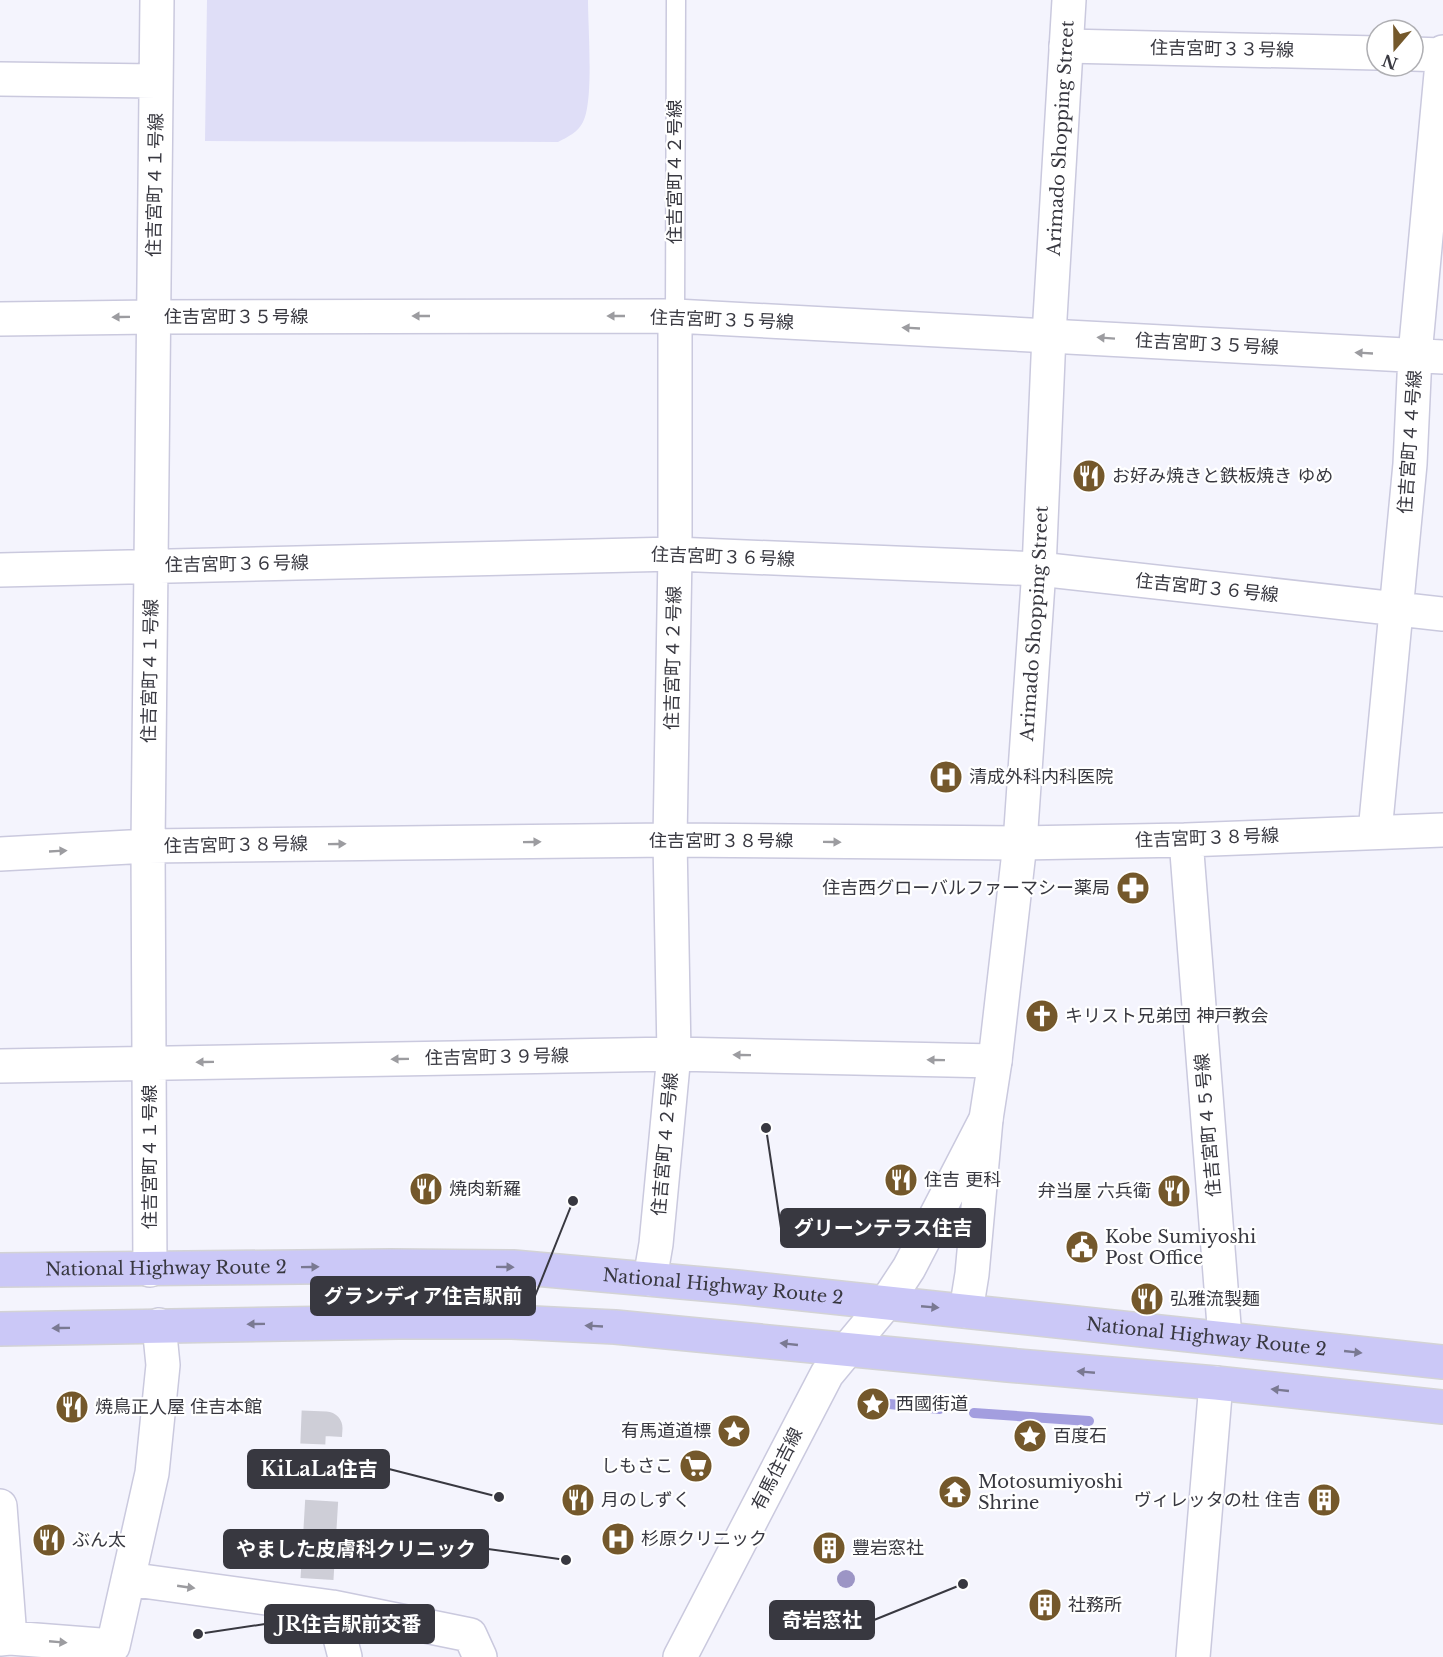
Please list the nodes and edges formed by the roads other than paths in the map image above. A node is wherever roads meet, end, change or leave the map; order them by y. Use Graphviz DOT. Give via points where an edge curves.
graph roads {
  1 [pos="157,0"];
  2 [pos="676,0"];
  3 [pos="1069,0"];
  4 [pos="1066,46"];
  5 [pos="1365,53"];
  6 [pos="1425,54"];
  7 [pos="1443,54"];
  8 [pos="0,79"];
  9 [pos="156,81"];
  10 [pos="675,316"];
  11 [pos="153,317"];
  12 [pos="0,319"];
  13 [pos="1049,335"];
  14 [pos="1429,356"];
  15 [pos="675,554"];
  16 [pos="152,566"];
  17 [pos="1039,569"];
  18 [pos="0,570"];
  19 [pos="1396,609"];
  20 [pos="1443,614"];
  21 [pos="1443,830"];
  22 [pos="1375,832"];
  23 [pos="670,840"];
  24 [pos="1186,840"];
  25 [pos="1020,843"];
  26 [pos="148,846"];
  27 [pos="0,854"];
  28 [pos="674,1054"];
  29 [pos="995,1061"];
  30 [pos="150,1063"];
  31 [pos="0,1066"];
  32 [pos="986,1119"];
  33 [pos="0,1270"];
  34 [pos="150,1270"];
  35 [pos="650,1279"];
  36 [pos="886,1303"];
  37 [pos="966,1311"];
  38 [pos="159,1325"];
  39 [pos="0,1329"];
  40 [pos="1225,1338"];
  41 [pos="847,1350"];
  42 [pos="1443,1362"];
  43 [pos="1216,1383"];
  44 [pos="1443,1407"];
  45 [pos="0,1506"];
  46 [pos="2,1547"];
  47 [pos="128,1579"];
  48 [pos="332,1607"];
  49 [pos="5,1638"];
  50 [pos="345,1657"];
  51 [pos="480,1657"];
  52 [pos="680,1657"];
  53 [pos="1193,1657"];
  1 -- 9 [label="street, 住吉宮町４１号線"];
  2 -- 10 [label="lane, 住吉宮町４２号線"];
  3 -- 4 [label="street, Arimado Shopping Street"];
  4 -- 5 [label="street, 住吉宮町３３号線"];
  4 -- 13 [label="street, Arimado Shopping Street"];
  6 -- 7 [label="street"];
  7 -- 14 [label="street, 住吉宮町４４号線"];
  8 -- 9 [label="street"];
  9 -- 11 [label="street, 住吉宮町４１号線"];
  10 -- 11 [label="street, 住吉宮町３５号線, one-way"];
  13 -- 10 [label="street, 住吉宮町３５号線, one-way"];
  10 -- 15 [label="street, 住吉宮町４２号線"];
  11 -- 12 [label="street, 住吉宮町３５号線, one-way"];
  11 -- 16 [label="street, 住吉宮町４１号線"];
  14 -- 13 [label="street, 住吉宮町３５号線, one-way"];
  13 -- 17 [label="street, Arimado Shopping Street"];
  14 -- 19 [label="street, 住吉宮町４４号線" via="1410,464"];
  15 -- 16 [label="street, 住吉宮町３６号線"];
  15 -- 17 [label="street, 住吉宮町３６号線"];
  15 -- 23 [label="street, 住吉宮町４２号線"];
  16 -- 18 [label="street, 住吉宮町３６号線"];
  16 -- 26 [label="street, 住吉宮町４１号線"];
  17 -- 19 [label="street, 住吉宮町３６号線"];
  17 -- 25 [label="street, Arimado Shopping Street"];
  19 -- 20 [label="street, 住吉宮町３６号線"];
  19 -- 22 [label="street, 住吉宮町４４号線"];
  21 -- 22 [label="street, 住吉宮町３８号線"];
  22 -- 24 [label="street, 住吉宮町３８号線"];
  23 -- 25 [label="street, 住吉宮町３８号線, one-way"];
  26 -- 23 [label="street, 住吉宮町３８号線, one-way"];
  23 -- 28 [label="street, 住吉宮町４２号線"];
  24 -- 25 [label="street, 住吉宮町３８号線"];
  24 -- 40 [label="street, 住吉宮町４５号線"];
  25 -- 29 [label="street, Arimado Shopping Street"];
  27 -- 26 [label="street, 住吉宮町３８号線, one-way"];
  26 -- 30 [label="street, 住吉宮町４１号線"];
  29 -- 28 [label="street, 住吉宮町３９号線, one-way"];
  28 -- 30 [label="street, 住吉宮町３９号線, one-way"];
  28 -- 35 [label="street, 住吉宮町４２号線"];
  29 -- 32 [label="street, Arimado Shopping Street"];
  30 -- 31 [label="street, 住吉宮町３９号線"];
  30 -- 34 [label="street, 住吉宮町４１号線"];
  32 -- 36 [label="street, Arimado Shopping Street" via="909,1268"];
  32 -- 37 [label="street"];
  33 -- 34 [label="highway, National Highway Route 2"];
  34 -- 35 [label="highway, National Highway Route 2, one-way" via="513,1267"];
  35 -- 36 [label="highway, National Highway Route 2"];
  36 -- 37 [label="highway, National Highway Route 2, one-way"];
  36 -- 41 [label="street, Arimado Shopping Street"];
  37 -- 40 [label="highway, National Highway Route 2"];
  38 -- 39 [label="highway, one-way"];
  41 -- 38 [label="highway, one-way" via="615,1327 512,1322"];
  38 -- 47 [label="street" via="163,1365 152,1473"];
  40 -- 42 [label="highway, National Highway Route 2, one-way"];
  43 -- 41 [label="highway, one-way"];
  41 -- 52 [label="street, 有馬住吉線" via="827,1374"];
  44 -- 43 [label="highway, one-way"];
  43 -- 53 [label="street"];
  45 -- 46 [label="street"];
  46 -- 49 [label="street"];
  47 -- 48 [label="street, one-way"];
  49 -- 47 [label="street, one-way" via="112,1646"];
  48 -- 50 [label="street"];
  48 -- 51 [label="street" via="470,1635"];
}
